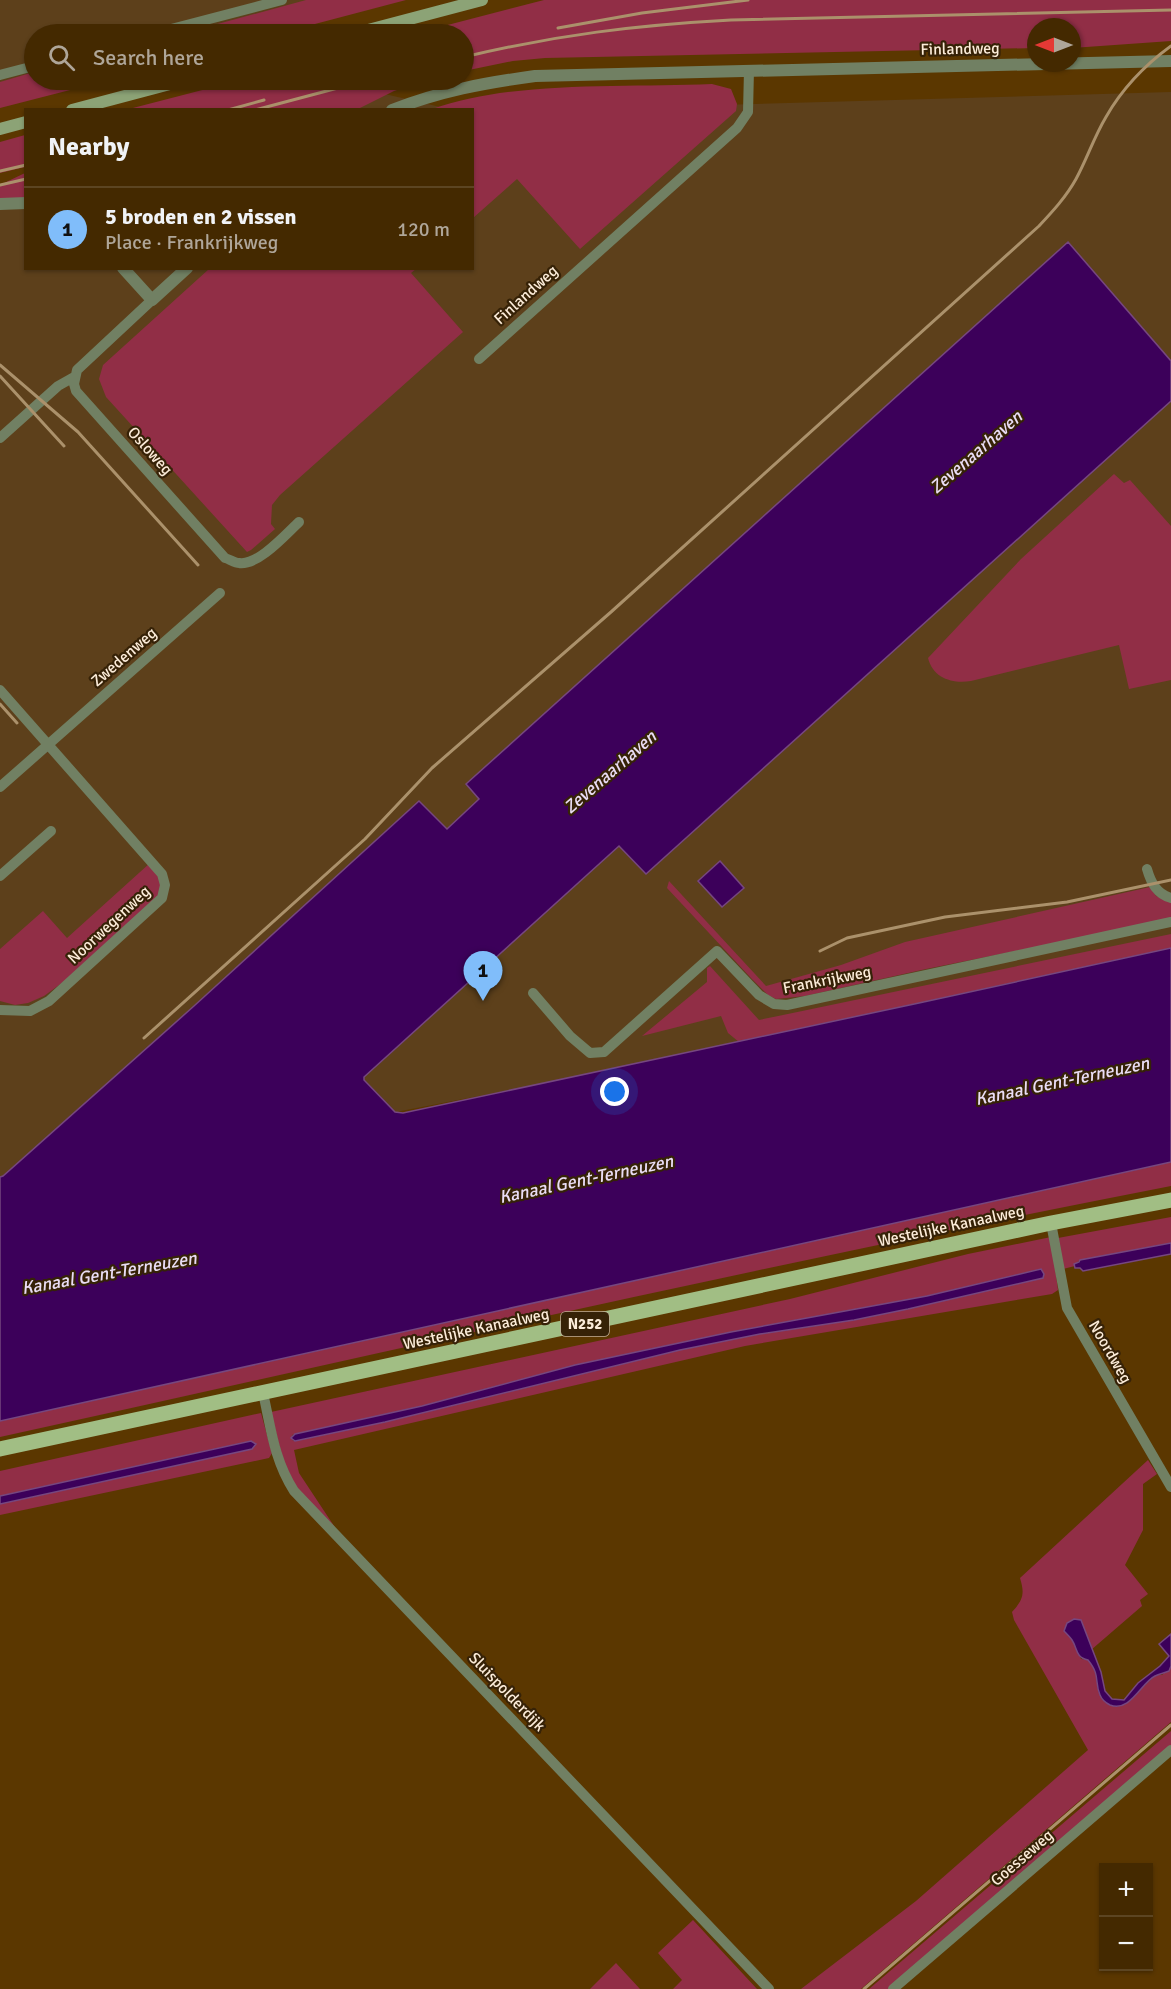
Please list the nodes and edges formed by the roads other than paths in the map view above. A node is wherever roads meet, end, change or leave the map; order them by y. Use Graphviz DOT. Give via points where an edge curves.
graph roads {
  1 [pos="282,0"];
  2 [pos="482,0"];
  3 [pos="190,24"];
  4 [pos="391,24"];
  5 [pos="1171,62"];
  6 [pos="24,69"];
  7 [pos="749,70"];
  8 [pos="0,75"];
  9 [pos="474,85"];
  10 [pos="147,90"];
  11 [pos="453,90"];
  12 [pos="80,108"];
  13 [pos="397,108"];
  14 [pos="24,123"];
  15 [pos="0,129"];
  16 [pos="24,203"];
  17 [pos="0,204"];
  18 [pos="125,270"];
  19 [pos="185,270"];
  20 [pos="152,300"];
  21 [pos="479,359"];
  22 [pos="74,377"];
  23 [pos="0,438"];
  24 [pos="299,522"];
  25 [pos="220,593"];
  26 [pos="0,690"];
  27 [pos="48,744"];
  28 [pos="0,787"];
  29 [pos="51,831"];
  30 [pos="1147,869"];
  31 [pos="0,876"];
  32 [pos="1171,898"];
  33 [pos="1171,922"];
  34 [pos="533,993"];
  35 [pos="0,1010"];
  36 [pos="1171,1200"];
  37 [pos="1051,1222"];
  38 [pos="263,1394"];
  39 [pos="0,1449"];
  40 [pos="1171,1487"];
  41 [pos="1171,1750"];
  42 [pos="769,1989"];
  43 [pos="893,1989"];
  1 -- 3 [label="street"];
  2 -- 4 [label="main road"];
  5 -- 7 [label="street, Finlandweg"];
  6 -- 8 [label="street"];
  7 -- 9 [label="street, Finlandweg" via="535,76"];
  7 -- 21 [label="street, Finlandweg" via="748,112 737,128"];
  10 -- 12 [label="main road"];
  11 -- 13 [label="street, Finlandweg"];
  14 -- 15 [label="main road"];
  16 -- 17 [label="street"];
  18 -- 20 [label="street"];
  19 -- 20 [label="street"];
  20 -- 22 [label="street" via="87,359"];
  22 -- 23 [label="street" via="58,386"];
  22 -- 24 [label="street, Osloweg" via="80,396 225,558 240,564 254,560"];
  25 -- 27 [label="street, Zwedenweg"];
  26 -- 27 [label="street"];
  27 -- 28 [label="street, Zwedenweg"];
  27 -- 35 [label="street, Noorwegenweg" via="162,874 165,885 162,898 49,1001 30,1011"];
  29 -- 31 [label="street"];
  30 -- 32 [label="street" via="1155,888"];
  33 -- 34 [label="street, Frankrijkweg" via="787,1005 774,1004 759,995 717,951 604,1052 590,1053"];
  36 -- 37 [label="main road, Westelijke Kanaalweg / N252"];
  37 -- 38 [label="main road, Westelijke Kanaalweg / N252"];
  37 -- 40 [label="street, Noordweg" via="1067,1308"];
  38 -- 39 [label="main road, Westelijke Kanaalweg / N252"];
  38 -- 42 [label="street, Sluispolderdijk" via="275,1450 294,1491"];
  41 -- 43 [label="street, Goesseweg"];
}
